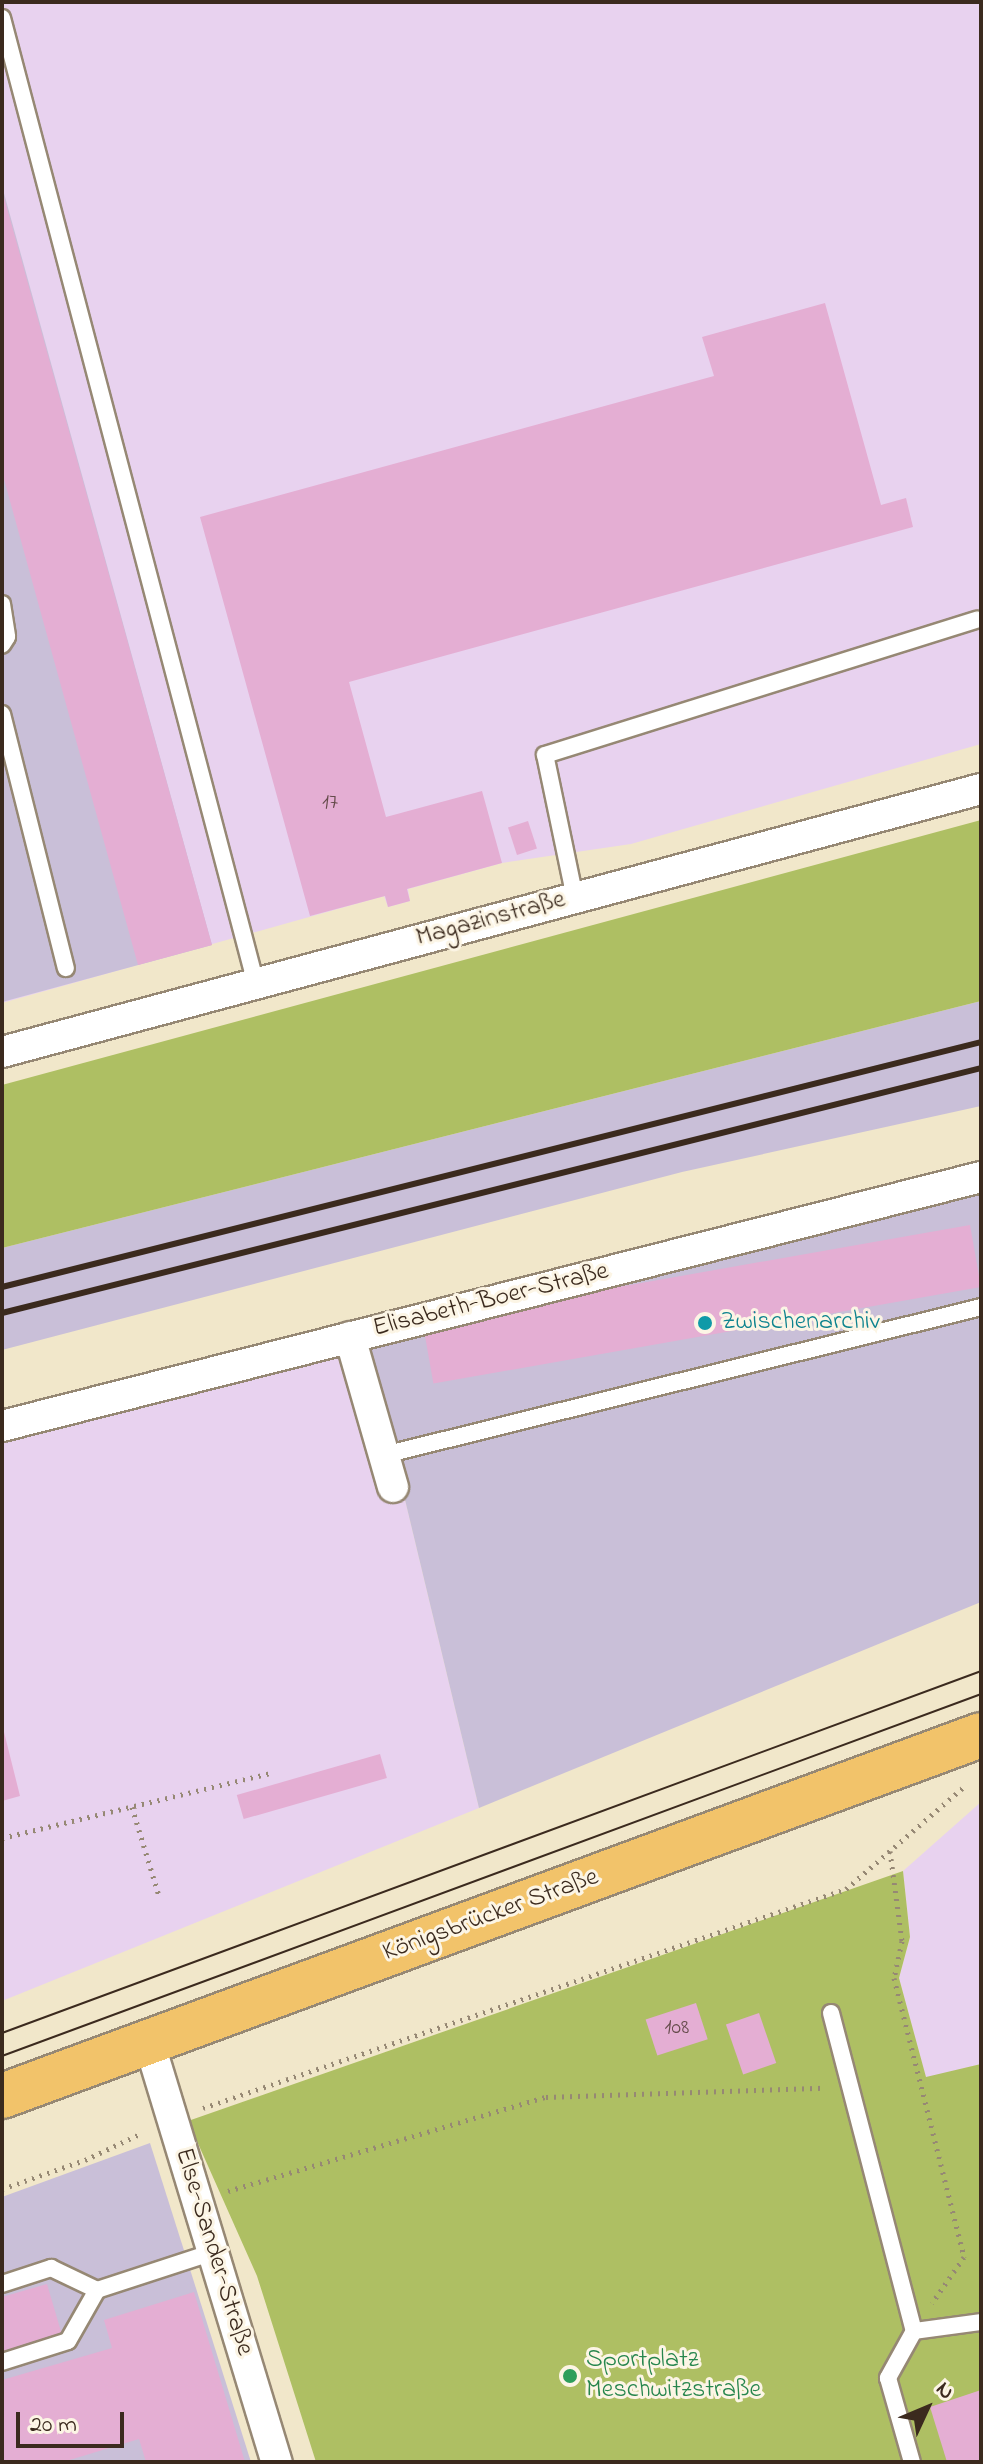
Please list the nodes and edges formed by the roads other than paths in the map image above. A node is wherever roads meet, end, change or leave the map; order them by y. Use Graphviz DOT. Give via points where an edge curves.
graph roads {
  1 [pos="2,18"];
  2 [pos="2,604"];
  3 [pos="977,620"];
  4 [pos="2,645"];
  5 [pos="2,714"];
  6 [pos="981,789"];
  7 [pos="575,898"];
  8 [pos="66,968"];
  9 [pos="256,984"];
  10 [pos="2,1052"];
  11 [pos="980,1181"];
  12 [pos="981,1307"];
  13 [pos="350,1337"];
  14 [pos="2,1426"];
  15 [pos="384,1455"];
  16 [pos="393,1487"];
  17 [pos="979,1756"];
  18 [pos="831,2013"];
  19 [pos="149,2042"];
  20 [pos="2,2096"];
  21 [pos="213,2252"];
  22 [pos="2,2284"];
  23 [pos="97,2290"];
  24 [pos="981,2322"];
  25 [pos="914,2331"];
  26 [pos="2,2362"];
  27 [pos="277,2462"];
  28 [pos="912,2462"];
  1 -- 9 [label="lane"];
  2 -- 4 [label="lane" via="7,637"];
  3 -- 7 [label="lane" via="545,755"];
  5 -- 8 [label="lane"];
  6 -- 7 [label="street, Magazinstraße"];
  7 -- 9 [label="street, Magazinstraße"];
  9 -- 10 [label="street, Magazinstraße"];
  11 -- 13 [label="street, Elisabeth-Boer-Straße"];
  12 -- 15 [label="lane"];
  13 -- 14 [label="street, Elisabeth-Boer-Straße"];
  13 -- 15 [label="street"];
  15 -- 16 [label="street"];
  17 -- 19 [label="main road, Königsbrücker Straße"];
  18 -- 25 [label="lane"];
  19 -- 20 [label="main road, Königsbrücker Straße"];
  19 -- 21 [label="street, Else-Sander-Straße"];
  21 -- 23 [label="lane"];
  21 -- 27 [label="street, Else-Sander-Straße"];
  22 -- 23 [label="lane" via="51,2268"];
  23 -- 26 [label="lane" via="68,2341"];
  24 -- 25 [label="lane"];
  25 -- 28 [label="lane" via="888,2378"];
}
